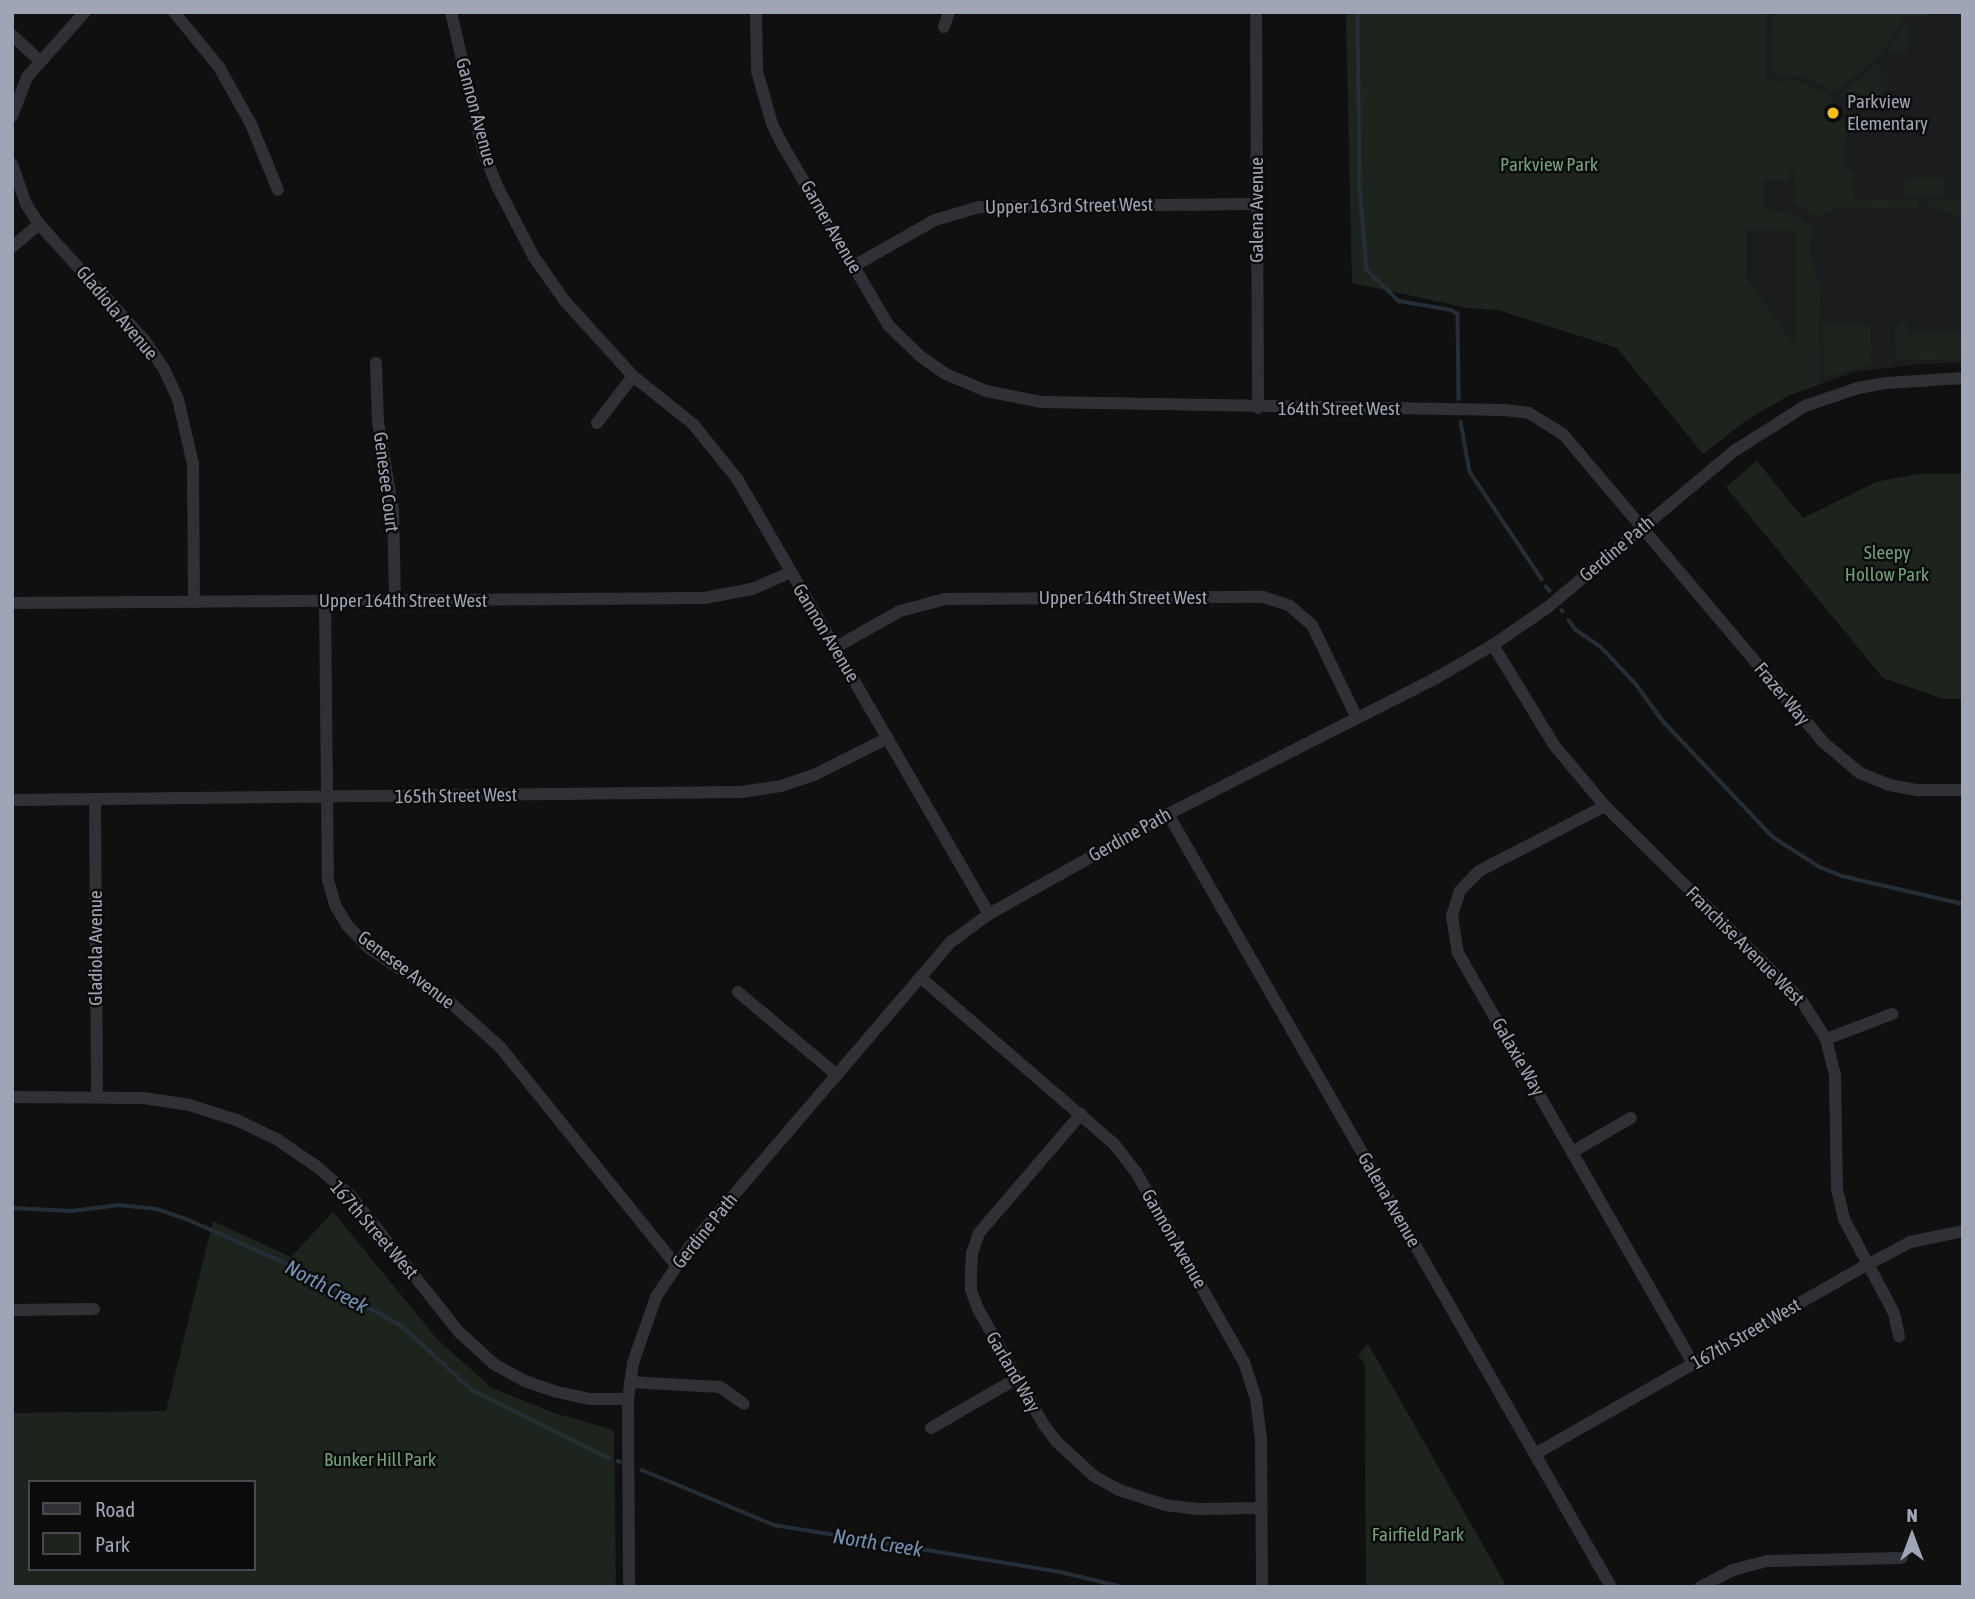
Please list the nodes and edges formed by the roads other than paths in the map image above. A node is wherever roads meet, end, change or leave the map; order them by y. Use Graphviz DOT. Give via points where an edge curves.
graph roads {
  1 [pos="85,12"];
  2 [pos="174,12"];
  3 [pos="451,12"];
  4 [pos="756,12"];
  5 [pos="949,12"];
  6 [pos="1256,12"];
  7 [pos="944,27"];
  8 [pos="12,36"];
  9 [pos="40,61"];
  10 [pos="12,116"];
  11 [pos="12,164"];
  12 [pos="278,190"];
  13 [pos="1257,204"];
  14 [pos="39,224"];
  15 [pos="12,247"];
  16 [pos="854,266"];
  17 [pos="376,363"];
  18 [pos="634,376"];
  19 [pos="1963,379"];
  20 [pos="986,391"];
  21 [pos="1258,408"];
  22 [pos="597,423"];
  23 [pos="1643,528"];
  24 [pos="789,573"];
  25 [pos="325,601"];
  26 [pos="394,601"];
  27 [pos="194,602"];
  28 [pos="12,603"];
  29 [pos="1493,645"];
  30 [pos="836,647"];
  31 [pos="1356,716"];
  32 [pos="888,738"];
  33 [pos="1963,790"];
  34 [pos="326,797"];
  35 [pos="12,800"];
  36 [pos="94,800"];
  37 [pos="1605,806"];
  38 [pos="1168,814"];
  39 [pos="989,915"];
  40 [pos="920,977"];
  41 [pos="738,992"];
  42 [pos="1892,1014"];
  43 [pos="1826,1039"];
  44 [pos="837,1075"];
  45 [pos="12,1097"];
  46 [pos="97,1097"];
  47 [pos="1081,1114"];
  48 [pos="1631,1118"];
  49 [pos="1572,1152"];
  50 [pos="1963,1231"];
  51 [pos="676,1265"];
  52 [pos="1867,1265"];
  53 [pos="94,1308"];
  54 [pos="12,1310"];
  55 [pos="1899,1336"];
  56 [pos="1693,1364"];
  57 [pos="1016,1378"];
  58 [pos="630,1382"];
  59 [pos="628,1399"];
  60 [pos="744,1404"];
  61 [pos="931,1428"];
  62 [pos="1535,1454"];
  63 [pos="1261,1508"];
  64 [pos="1902,1558"];
  65 [pos="629,1587"];
  66 [pos="1262,1587"];
  67 [pos="1611,1587"];
  68 [pos="1700,1587"];
  1 -- 9 [label="street"];
  2 -- 12 [label="street" via="219,67 251,124"];
  3 -- 18 [label="street, Gannon Avenue" via="483,151 516,225 564,300"];
  4 -- 16 [label="street, Garner Avenue" via="757,71 772,124"];
  5 -- 7 [label="street"];
  6 -- 13 [label="street, Galena Avenue"];
  8 -- 9 [label="street"];
  9 -- 10 [label="street" via="27,77"];
  11 -- 14 [label="street, Gladiola Avenue" via="26,204"];
  13 -- 16 [label="street, Upper 163rd Street West" via="979,207 934,220"];
  13 -- 21 [label="street, Galena Avenue"];
  14 -- 15 [label="street"];
  14 -- 27 [label="street, Gladiola Avenue" via="145,341 178,399 193,464"];
  16 -- 20 [label="street, Garner Avenue" via="888,325 902,340 946,374"];
  17 -- 26 [label="street, Genesee Court" via="378,422 394,511"];
  18 -- 22 [label="street"];
  18 -- 24 [label="street, Gannon Avenue" via="693,424 719,453"];
  19 -- 23 [label="street, Gerdine Path" via="1887,383 1805,406 1734,451"];
  20 -- 21 [label="street, 164th Street West" via="1041,402"];
  21 -- 23 [label="street, 164th Street West" via="1529,413 1563,434"];
  23 -- 29 [label="street, Gerdine Path" via="1548,607"];
  23 -- 33 [label="street, Frazer Way" via="1823,742 1860,773 1918,790"];
  24 -- 26 [label="street, Upper 164th Street West" via="752,589 704,598"];
  24 -- 30 [label="street, Gannon Avenue"];
  25 -- 26 [label="street, Upper 164th Street West"];
  25 -- 27 [label="street, Upper 164th Street West"];
  25 -- 34 [label="street, Genesee Avenue"];
  27 -- 28 [label="street, Upper 164th Street West"];
  29 -- 31 [label="street, Gerdine Path"];
  29 -- 37 [label="street, Franchise Avenue West" via="1554,745"];
  30 -- 31 [label="street, Upper 164th Street West" via="900,611 945,599 1263,597 1290,607 1312,625"];
  30 -- 32 [label="street, Gannon Avenue"];
  31 -- 38 [label="street, Gerdine Path"];
  32 -- 34 [label="street, 165th Street West" via="816,774 781,786 741,792"];
  32 -- 39 [label="street, Gannon Avenue"];
  34 -- 36 [label="street, 165th Street West"];
  34 -- 51 [label="street, Genesee Avenue" via="328,880 347,925 369,947 451,1003 500,1047"];
  35 -- 36 [label="street, 165th Street West"];
  36 -- 46 [label="street, Gladiola Avenue"];
  37 -- 43 [label="street, Franchise Avenue West" via="1801,1000"];
  37 -- 49 [label="street, Galaxie Way" via="1479,871 1460,891 1452,916 1458,953"];
  38 -- 39 [label="street, Gerdine Path"];
  38 -- 62 [label="street, Galena Avenue"];
  39 -- 40 [label="street, Gerdine Path" via="951,942"];
  40 -- 44 [label="street, Gerdine Path"];
  40 -- 47 [label="street, Gannon Avenue"];
  41 -- 44 [label="street"];
  42 -- 43 [label="street"];
  43 -- 52 [label="street, Franchise Avenue West" via="1835,1076 1837,1189 1844,1219"];
  44 -- 51 [label="street, Gerdine Path"];
  45 -- 46 [label="street, 167th Street West"];
  46 -- 59 [label="street, 167th Street West" via="189,1105 237,1120 278,1140 350,1195 459,1332 494,1364 557,1392 589,1399"];
  47 -- 57 [label="street, Garland Way" via="979,1233 972,1253 974,1299"];
  47 -- 63 [label="street, Gannon Avenue" via="1136,1172 1244,1362 1259,1416"];
  48 -- 49 [label="street"];
  49 -- 56 [label="street, Galaxie Way"];
  50 -- 52 [label="street, 167th Street West" via="1910,1242"];
  51 -- 58 [label="street, Gerdine Path" via="645,1324"];
  52 -- 55 [label="street, Franchise Avenue West" via="1894,1313"];
  52 -- 56 [label="street, 167th Street West"];
  53 -- 54 [label="street"];
  56 -- 62 [label="street, 167th Street West"];
  57 -- 61 [label="street"];
  57 -- 63 [label="street, Garland Way" via="1057,1442 1094,1476 1119,1490 1183,1508"];
  58 -- 59 [label="street, Gerdine Path"];
  58 -- 60 [label="street" via="720,1388"];
  59 -- 65 [label="street, Gerdine Path"];
  62 -- 67 [label="street, Galena Avenue"];
  63 -- 66 [label="street, Gannon Avenue"];
  64 -- 68 [label="street" via="1767,1561 1733,1570"];
}
